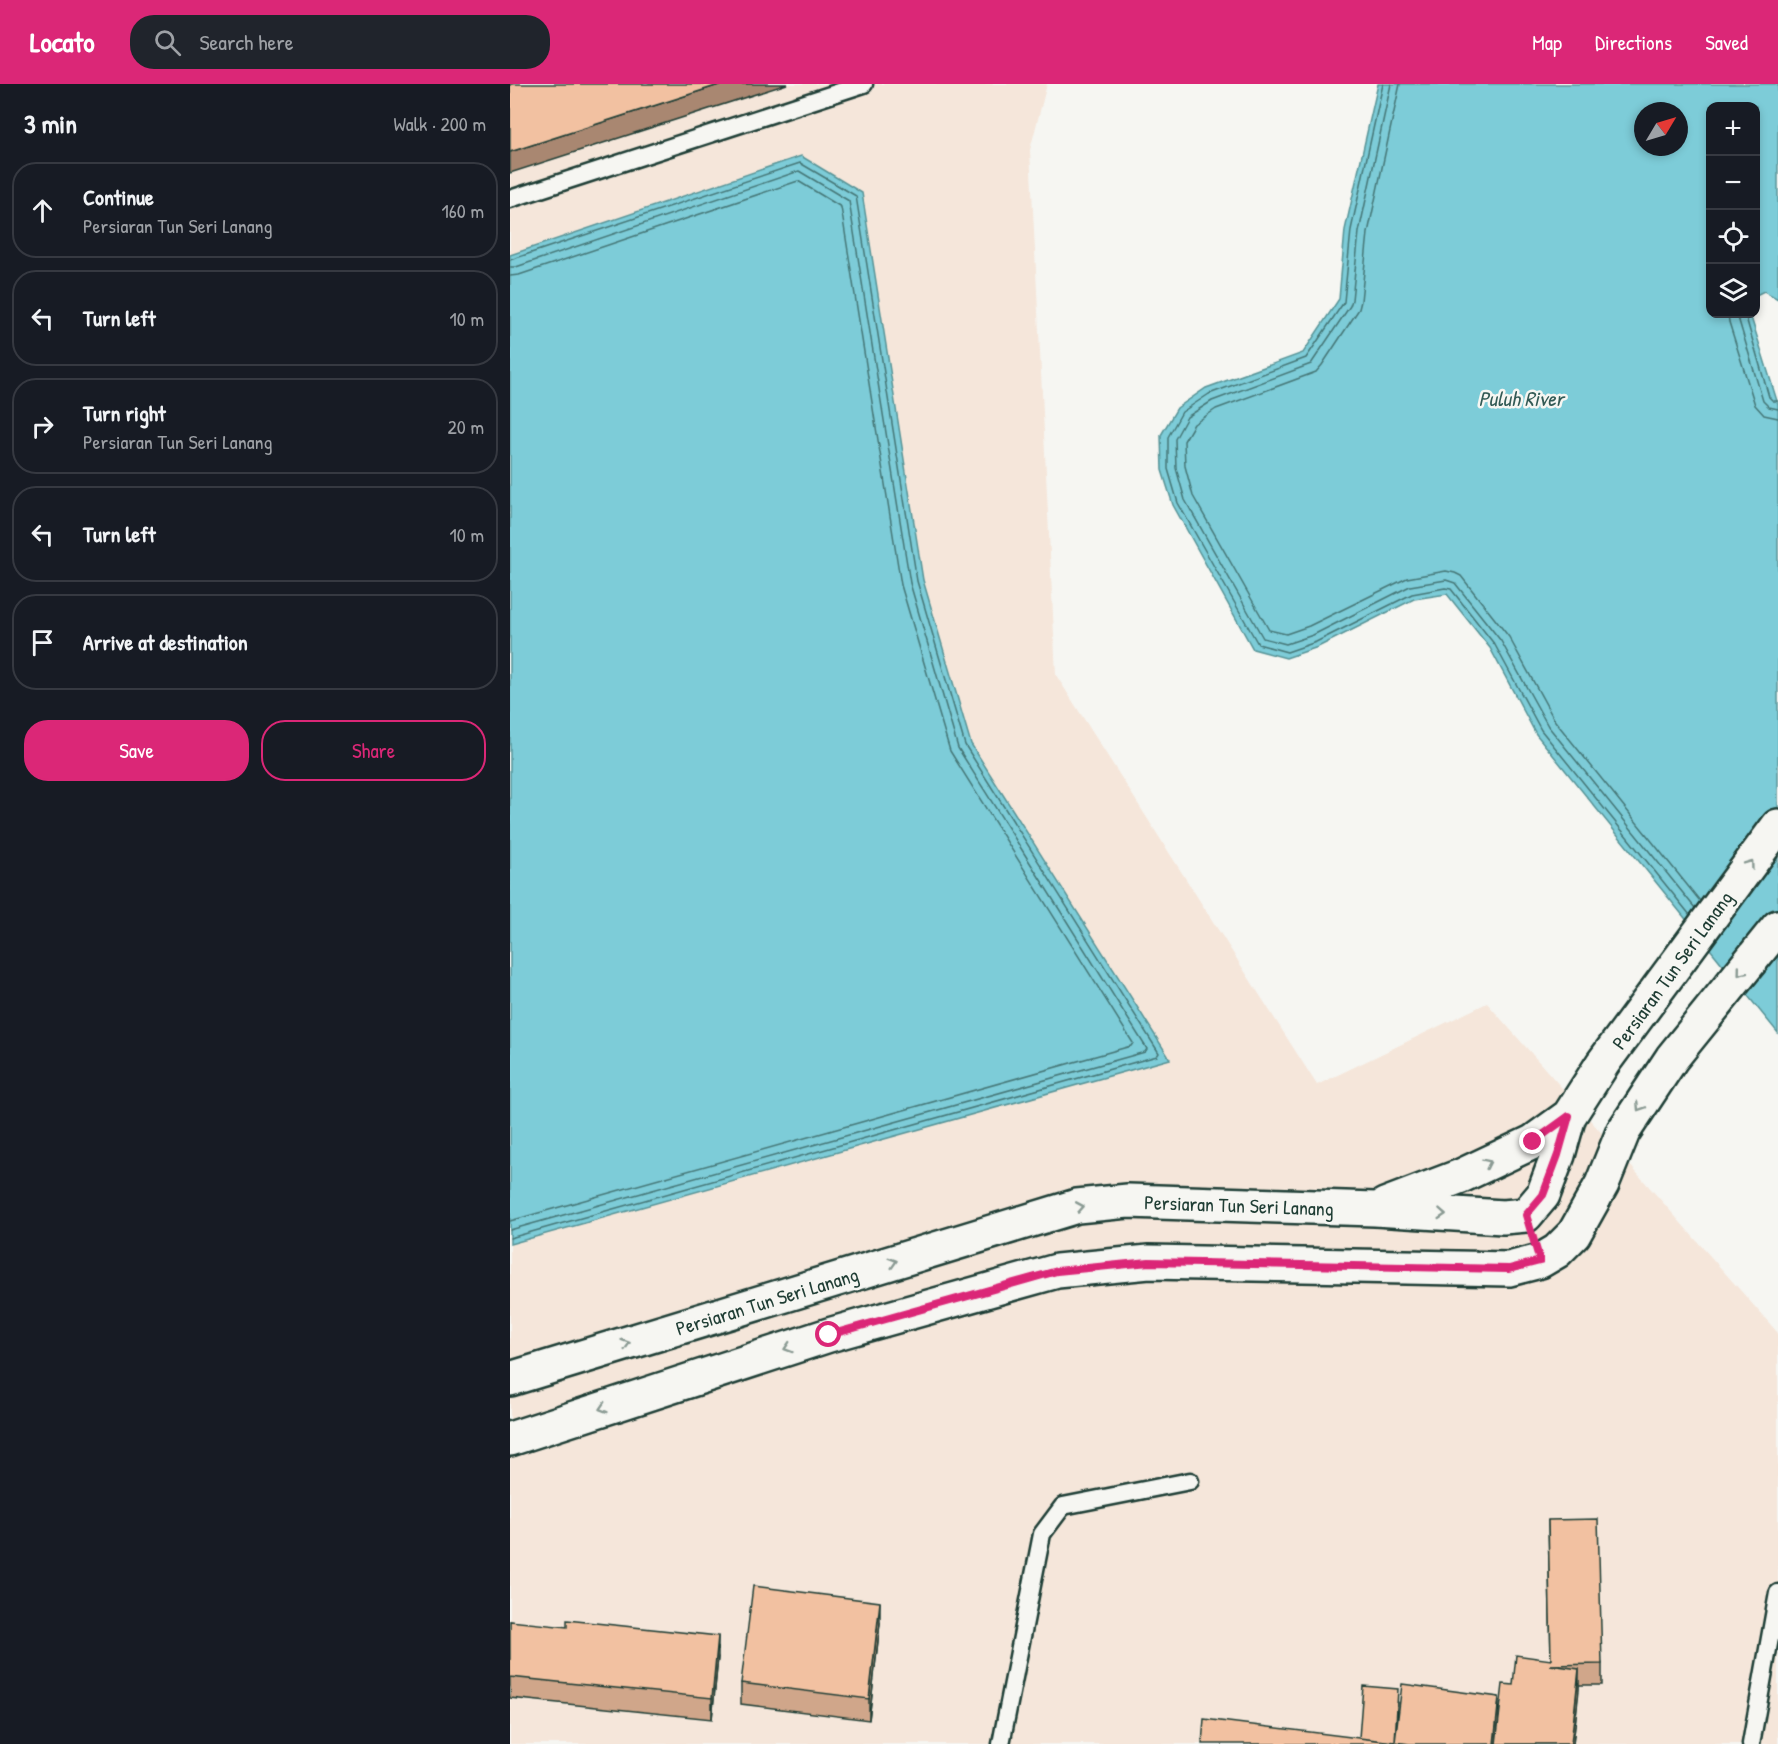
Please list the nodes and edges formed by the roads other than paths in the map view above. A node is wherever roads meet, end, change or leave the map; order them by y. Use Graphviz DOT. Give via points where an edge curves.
graph roads {
  1 [pos="864,84"];
  2 [pos="510,199"];
  3 [pos="1778,826"];
  4 [pos="1778,927"];
  5 [pos="1569,1116"];
  6 [pos="1375,1209"];
  7 [pos="1526,1215"];
  8 [pos="1540,1261"];
  9 [pos="510,1379"];
  10 [pos="510,1439"];
  11 [pos="1190,1481"];
  12 [pos="1778,1593"];
  13 [pos="1001,1744"];
  14 [pos="1750,1744"];
  1 -- 2 [label="lane"];
  5 -- 3 [label="street, Persiaran Tun Seri Lanang, one-way" via="1603,1063"];
  4 -- 8 [label="street, one-way" via="1672,1058 1623,1132 1602,1184 1574,1234"];
  6 -- 5 [label="street, one-way" via="1461,1176 1533,1142"];
  5 -- 7 [label="street, Persiaran Tun Seri Lanang" via="1543,1195"];
  6 -- 7 [label="street, Persiaran Tun Seri Lanang, one-way"];
  9 -- 6 [label="street, Persiaran Tun Seri Lanang, one-way" via="1077,1206 1128,1201"];
  7 -- 8 [label="street"];
  8 -- 10 [label="street, one-way" via="1509,1269 1149,1262 1057,1271 829,1335"];
  11 -- 13 [label="lane" via="1063,1506 1042,1534"];
  12 -- 14 [label="lane"];
}
